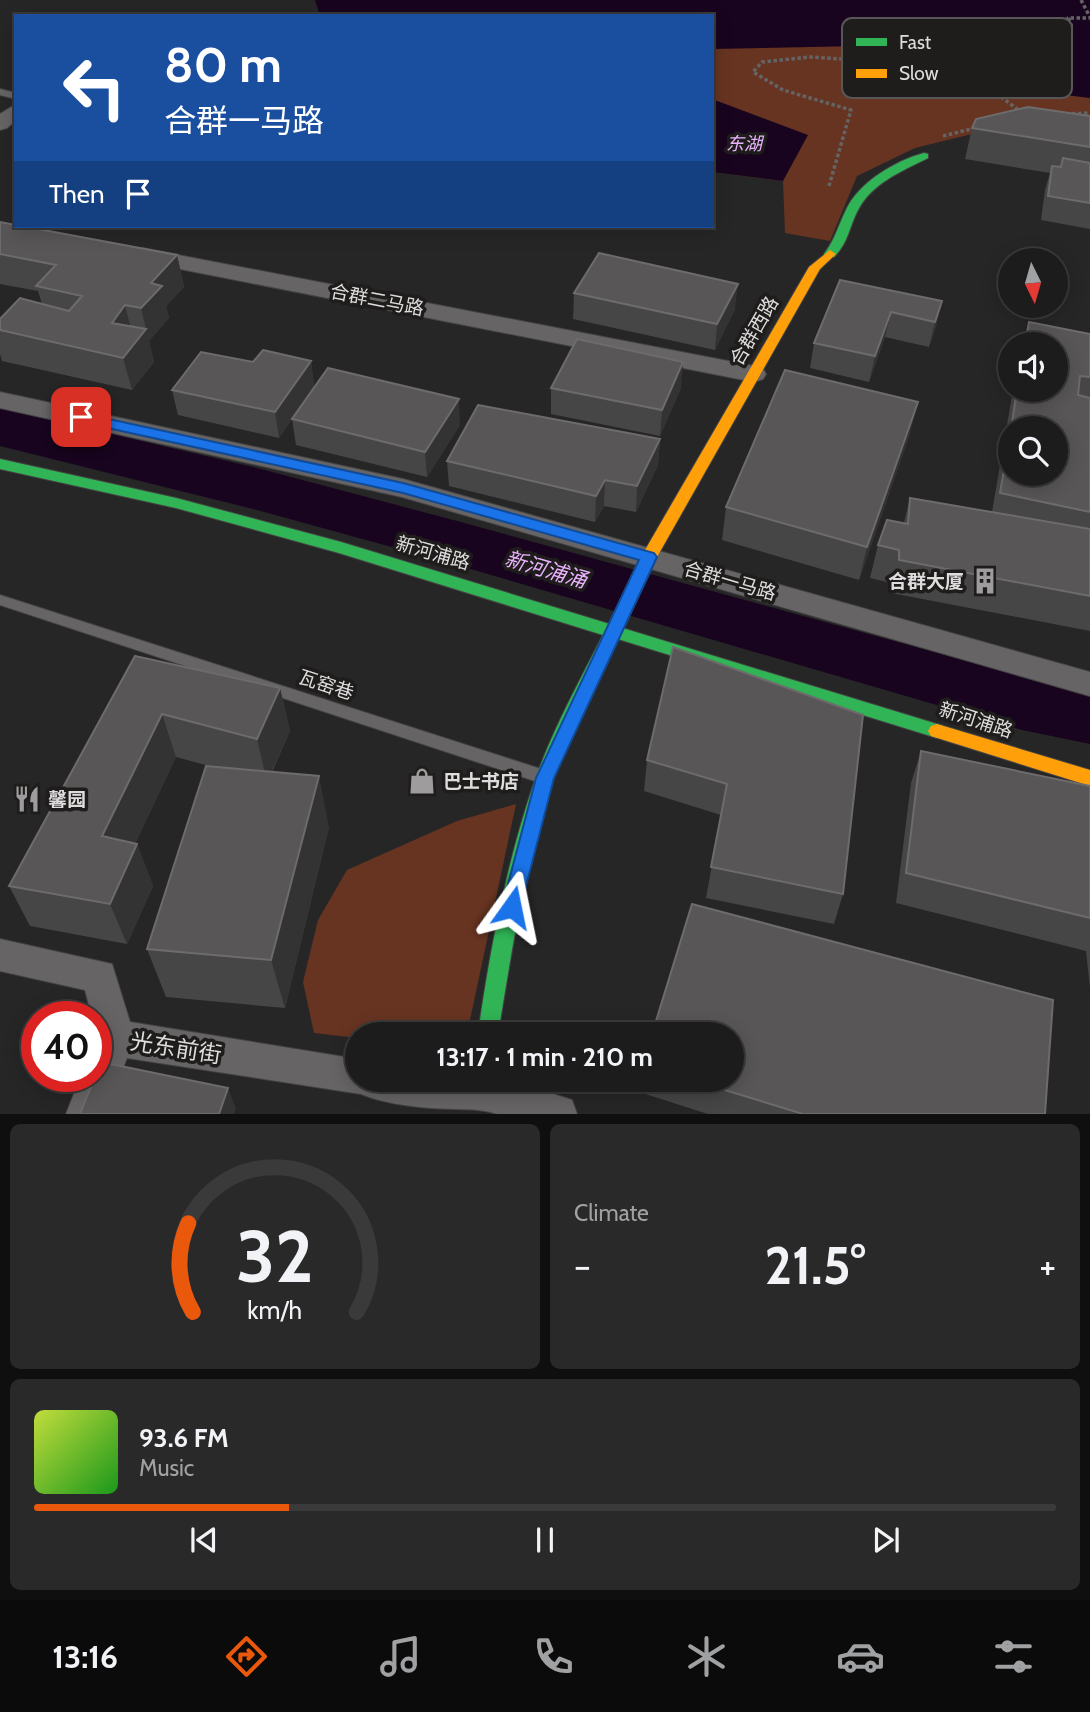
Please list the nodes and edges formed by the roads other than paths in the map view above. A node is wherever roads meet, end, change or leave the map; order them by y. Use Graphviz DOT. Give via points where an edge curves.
graph roads {
  1 [pos="14,112"];
  2 [pos="0,124"];
  3 [pos="924,156"];
  4 [pos="123,251"];
  5 [pos="754,374"];
  6 [pos="0,400"];
  7 [pos="0,464"];
  8 [pos="644,567"];
  9 [pos="0,600"];
  10 [pos="612,632"];
  11 [pos="1090,684"];
  12 [pos="545,778"];
  13 [pos="1090,778"];
  14 [pos="0,955"];
  15 [pos="490,1022"];
  16 [pos="116,1038"];
  17 [pos="345,1075"];
  18 [pos="458,1092"];
  19 [pos="485,1095"];
  20 [pos="85,1114"];
  21 [pos="558,1114"];
  1 -- 2 [label="street"];
  3 -- 5 [label="street, 合群西路" via="879,179 852,208 840,246 815,267"];
  4 -- 5 [label="street, 合群二马路"];
  5 -- 8 [label="street, 合群西路"];
  6 -- 8 [label="street, 合群一马路" via="403,488"];
  7 -- 10 [label="street, 新河浦路" via="258,524"];
  8 -- 10 [label="street, 合群西路"];
  8 -- 11 [label="street, 合群一马路"];
  9 -- 12 [label="lane, 瓦窑巷"];
  10 -- 12 [label="street, 合群西路"];
  10 -- 13 [label="street, 新河浦路"];
  12 -- 15 [label="street, 合群西路" via="517,883"];
  14 -- 16 [label="street, 光东前街" via="99,976"];
  16 -- 17 [label="street, 光东前街"];
  16 -- 20 [label="street"];
  18 -- 19 [label="street"];
  19 -- 21 [label="street"];
}
